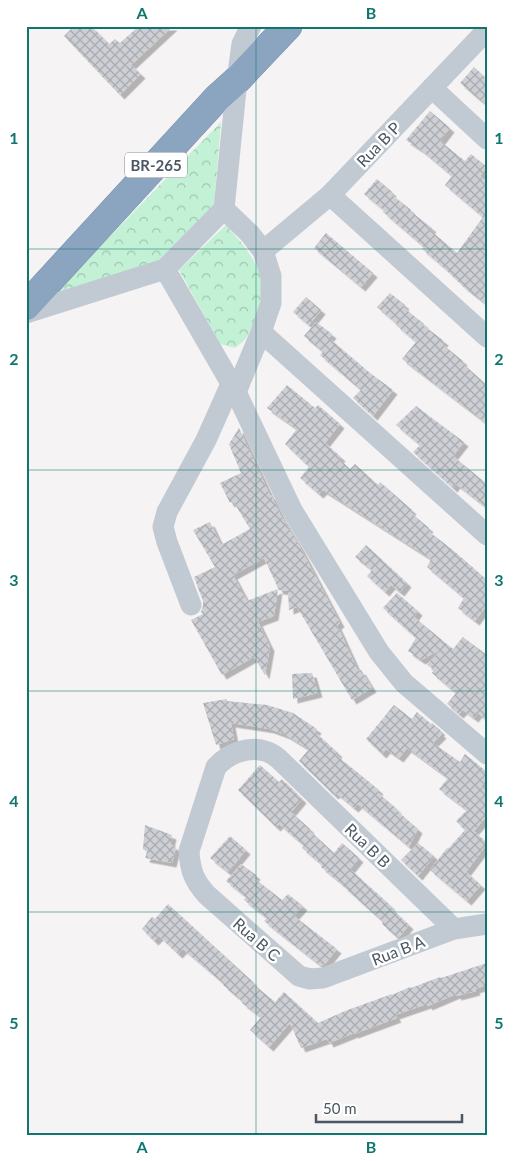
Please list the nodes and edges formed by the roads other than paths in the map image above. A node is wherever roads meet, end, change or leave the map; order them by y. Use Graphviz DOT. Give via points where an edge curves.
graph roads {
  1 [pos="251,26"];
  2 [pos="288,26"];
  3 [pos="487,30"];
  4 [pos="237,80"];
  5 [pos="432,88"];
  6 [pos="487,139"];
  7 [pos="330,195"];
  8 [pos="224,209"];
  9 [pos="263,251"];
  10 [pos="165,270"];
  11 [pos="26,306"];
  12 [pos="26,313"];
  13 [pos="261,332"];
  14 [pos="487,337"];
  15 [pos="234,388"];
  16 [pos="487,535"];
  17 [pos="191,605"];
  18 [pos="487,754"];
  19 [pos="207,895"];
  20 [pos="487,924"];
  21 [pos="454,929"];
  22 [pos="310,979"];
  1 -- 4 [label="street" via="242,44"];
  2 -- 4 [label="highway, BR-265"];
  3 -- 5 [label="street, Rua B P"];
  4 -- 8 [label="street"];
  4 -- 11 [label="highway, BR-265"];
  5 -- 6 [label="street"];
  5 -- 7 [label="street, Rua B P"];
  7 -- 9 [label="street, Rua B P"];
  7 -- 14 [label="street"];
  8 -- 9 [label="street"];
  8 -- 10 [label="street"];
  9 -- 13 [label="street" via="271,276 271,303"];
  10 -- 12 [label="street"];
  10 -- 15 [label="street"];
  13 -- 15 [label="street"];
  13 -- 16 [label="street"];
  15 -- 17 [label="street" via="167,512 163,527"];
  15 -- 18 [label="street" via="292,510 379,652 404,683"];
  19 -- 21 [label="street, Rua B B" via="192,873 189,851 216,767 233,754 258,749 271,753 282,762"];
  19 -- 22 [label="street, Rua B C" via="299,976"];
  20 -- 21 [label="street, Rua B A"];
  21 -- 22 [label="street, Rua B A" via="322,978"];
}
